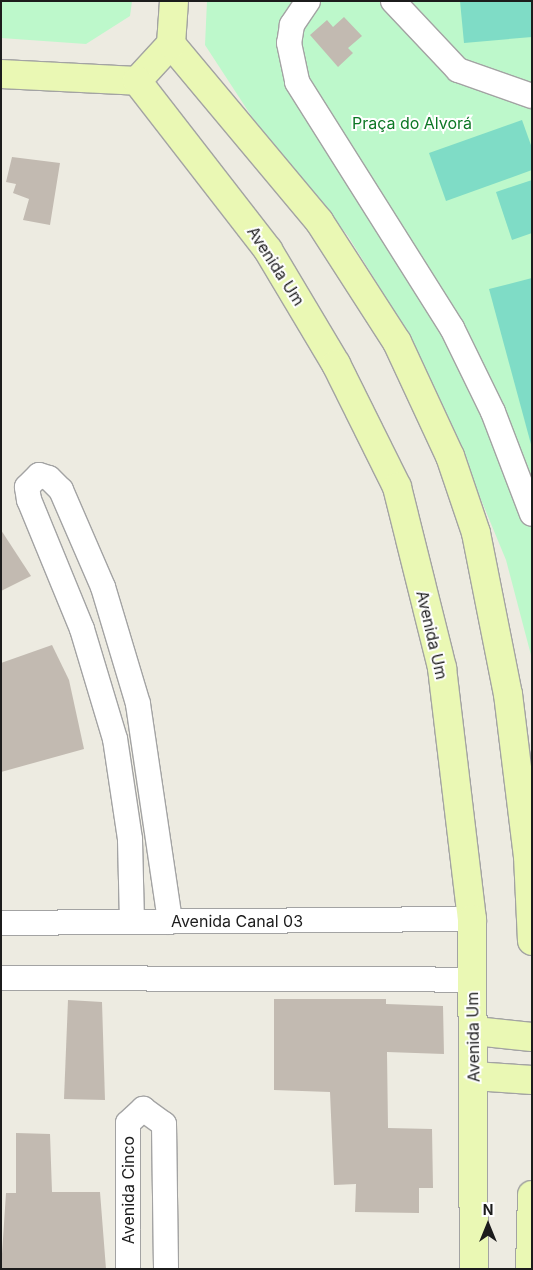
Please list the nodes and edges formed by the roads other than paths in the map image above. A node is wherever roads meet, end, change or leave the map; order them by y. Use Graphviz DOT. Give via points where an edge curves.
graph roads {
  1 [pos="174,1"];
  2 [pos="308,1"];
  3 [pos="393,1"];
  4 [pos="171,44"];
  5 [pos="1,74"];
  6 [pos="137,81"];
  7 [pos="532,96"];
  8 [pos="532,514"];
  9 [pos="472,919"];
  10 [pos="132,922"];
  11 [pos="170,922"];
  12 [pos="1,923"];
  13 [pos="532,941"];
  14 [pos="1,978"];
  15 [pos="472,980"];
  16 [pos="475,1031"];
  17 [pos="532,1038"];
  18 [pos="474,1076"];
  19 [pos="532,1080"];
  20 [pos="532,1195"];
  21 [pos="128,1269"];
  22 [pos="166,1269"];
  23 [pos="474,1269"];
  24 [pos="530,1269"];
  1 -- 4 [label="street"];
  2 -- 8 [label="street" via="292,25 289,44 297,82 452,328 493,412"];
  3 -- 7 [label="street" via="458,70"];
  4 -- 6 [label="street"];
  4 -- 13 [label="street" via="319,221 397,342 450,456 476,533 508,694 528,856"];
  5 -- 6 [label="street"];
  6 -- 9 [label="street, Avenida Um" via="268,250 336,364 397,488 442,668"];
  9 -- 11 [label="street, Avenida Canal 03"];
  9 -- 15 [label="street, Avenida Um"];
  10 -- 11 [label="street, Avenida Canal 03"];
  10 -- 11 [label="street" via="130,839 115,738 82,629 28,500 27,487 39,475 49,478 61,490 103,587 132,686 151,774"];
  10 -- 12 [label="street, Avenida Canal 03"];
  14 -- 15 [label="street"];
  15 -- 16 [label="street, Avenida Um"];
  16 -- 17 [label="street"];
  16 -- 18 [label="street, Avenida Um"];
  18 -- 19 [label="street"];
  18 -- 23 [label="street, Avenida Um"];
  20 -- 24 [label="street"];
  21 -- 22 [label="street, Avenida Cinco" via="128,1124 143,1109 164,1124"];
}
